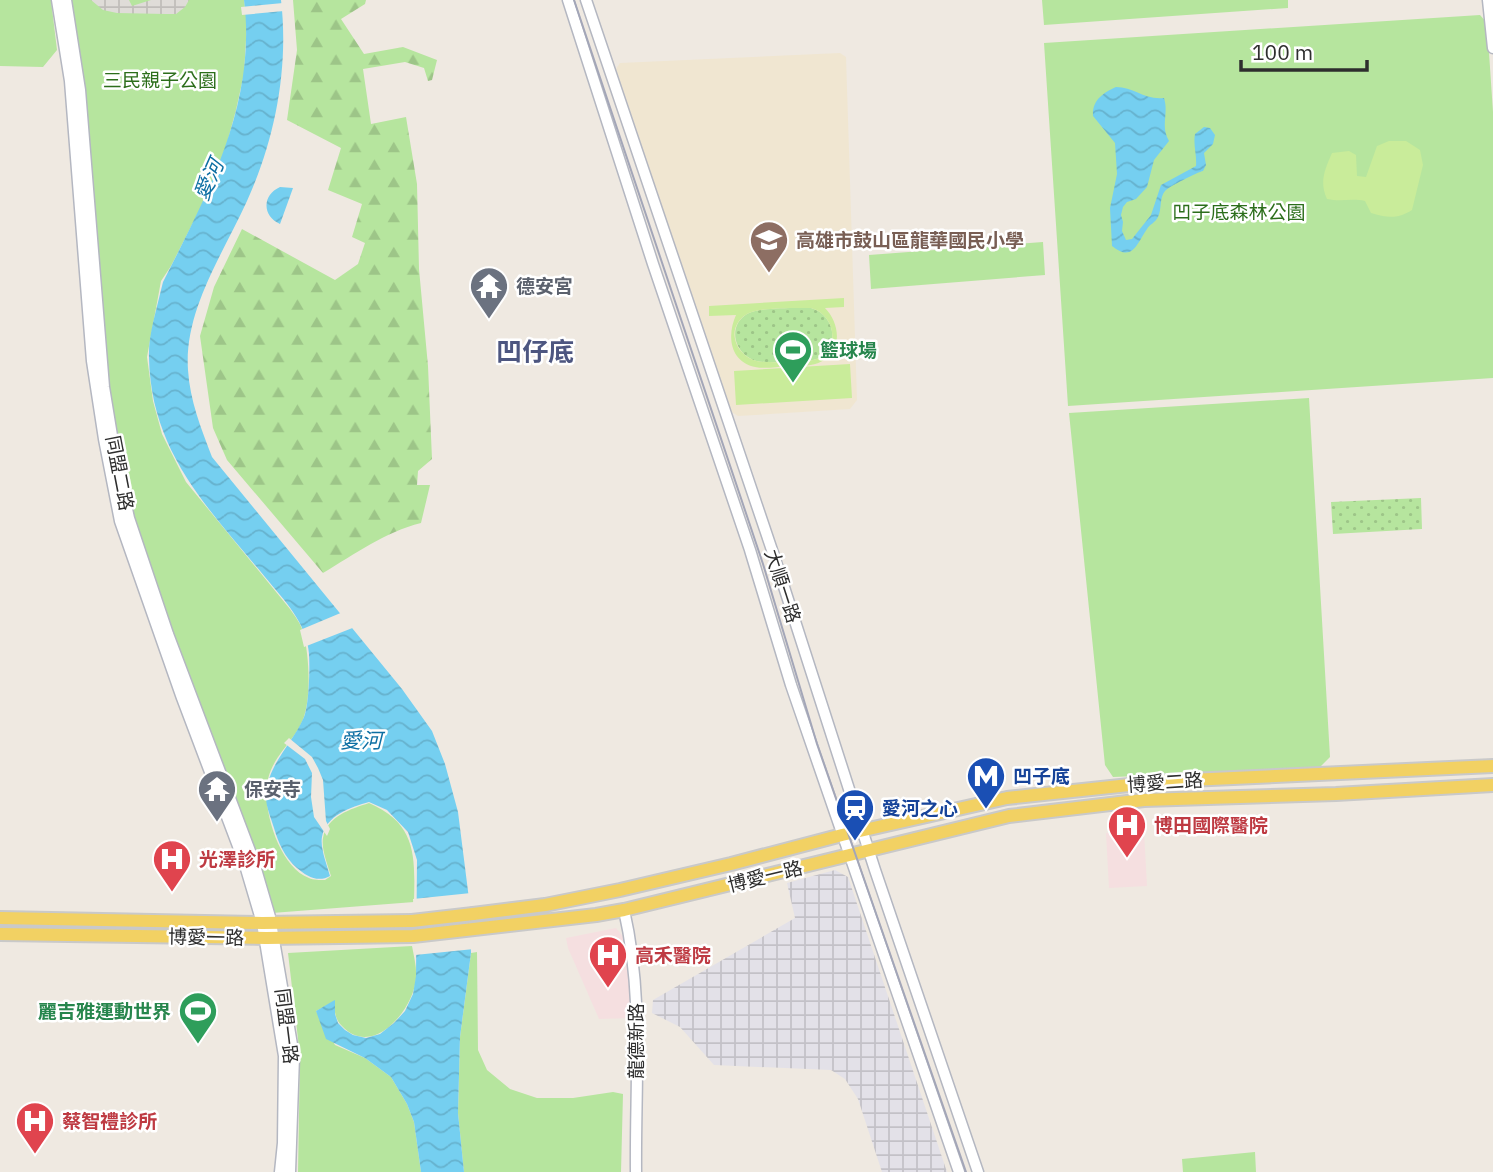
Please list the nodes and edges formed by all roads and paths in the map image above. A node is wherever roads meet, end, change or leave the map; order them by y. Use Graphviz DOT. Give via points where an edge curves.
graph roads {
  1 [pos="57,0"];
  2 [pos="66,0"];
  3 [pos="568,0"];
  4 [pos="586,0"];
  5 [pos="1489,0"];
  6 [pos="1493,48"];
  7 [pos="1493,766"];
  8 [pos="1493,785"];
  9 [pos="863,830"];
  10 [pos="842,835"];
  11 [pos="869,850"];
  12 [pos="849,855"];
  13 [pos="624,910"];
  14 [pos="0,918"];
  15 [pos="267,923"];
  16 [pos="0,934"];
  17 [pos="270,938"];
  18 [pos="280,1172"];
  19 [pos="290,1172"];
  20 [pos="636,1172"];
  21 [pos="959,1172"];
  22 [pos="978,1172"];
  1 -- 15 [label="street, 同盟二路" via="71,91 95,388 120,521"];
  2 -- 15 [label="street, 同盟二路" via="80,90 104,387 129,518 172,648 253,859"];
  3 -- 10 [label="street, 大順一路"];
  4 -- 9 [label="street, 大順一路"];
  5 -- 6 [label="street"];
  7 -- 9 [label="main road, 博愛二路" via="1142,783 1007,798"];
  8 -- 11 [label="main road, 博愛二路" via="1144,800 1009,817"];
  9 -- 10 [label="main road, 博愛二路"];
  9 -- 11 [label="street, 大順一路"];
  10 -- 12 [label="street, 大順一路"];
  10 -- 15 [label="main road, 博愛一路, bridge" via="545,905 412,921"];
  11 -- 12 [label="main road, 博愛二路"];
  11 -- 22 [label="street, 大順一路"];
  12 -- 13 [label="main road, 博愛一路"];
  12 -- 21 [label="street, 大順一路"];
  13 -- 17 [label="main road, 博愛一路" via="412,936"];
  13 -- 20 [label="street, 龍德新路" via="637,1003"];
  14 -- 15 [label="main road, 博愛一路"];
  15 -- 17 [label="street, 同盟一路"];
  16 -- 17 [label="main road, 博愛一路"];
  17 -- 18 [label="street, 同盟一路" via="285,1056"];
  17 -- 19 [label="street, 同盟一路" via="294,1056"];
}
